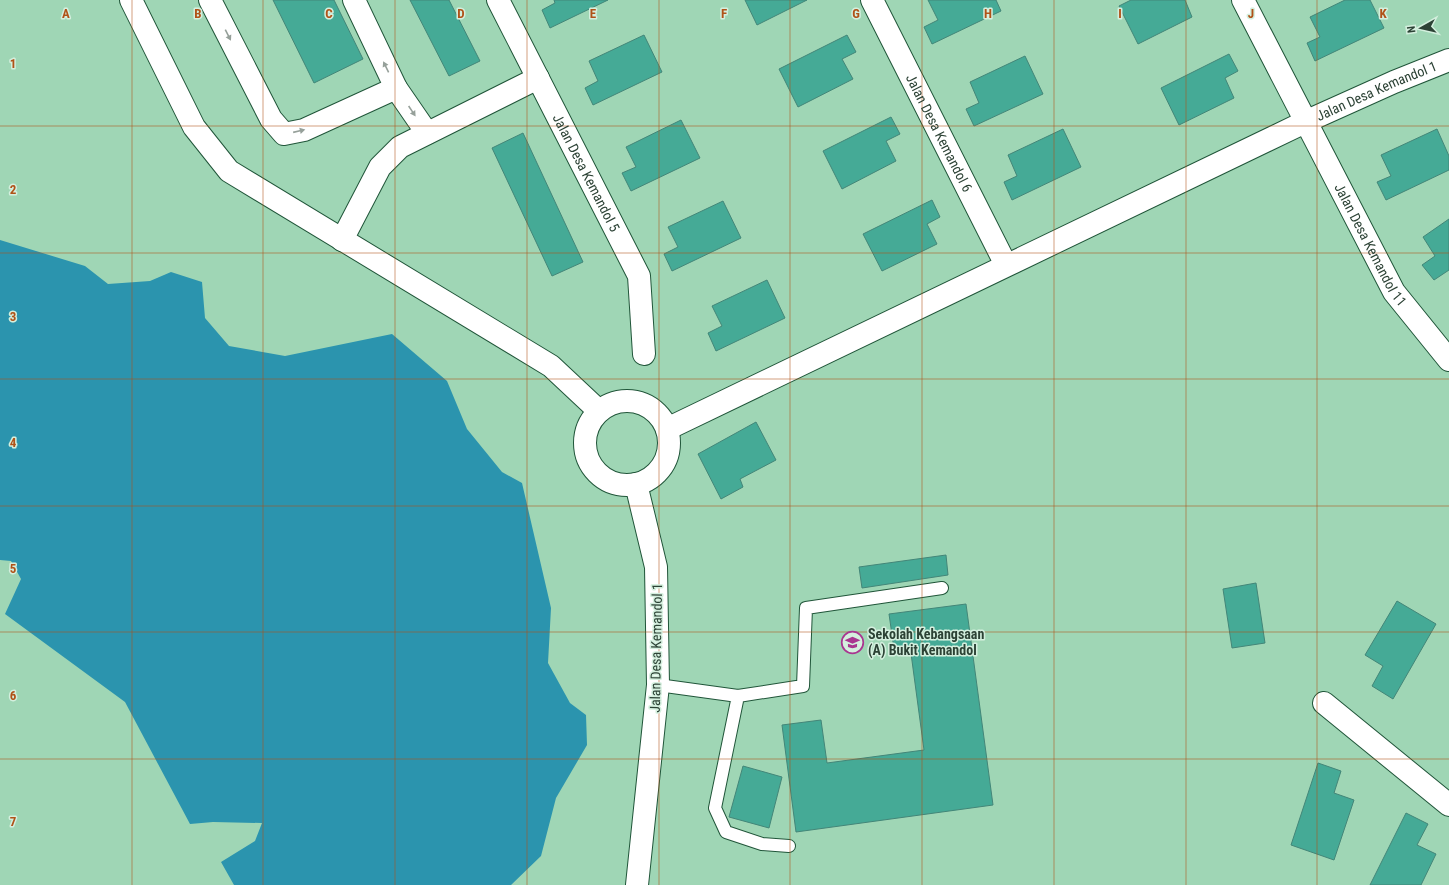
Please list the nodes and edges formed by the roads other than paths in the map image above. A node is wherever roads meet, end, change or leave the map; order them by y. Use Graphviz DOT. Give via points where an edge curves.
graph roads {
  1 [pos="210,0"];
  2 [pos="354,0"];
  3 [pos="498,0"];
  4 [pos="872,0"];
  5 [pos="1242,0"];
  6 [pos="136,2"];
  7 [pos="1449,60"];
  8 [pos="538,78"];
  9 [pos="396,88"];
  10 [pos="1305,122"];
  11 [pos="427,134"];
  12 [pos="342,240"];
  13 [pos="1006,265"];
  14 [pos="644,354"];
  15 [pos="1449,360"];
  16 [pos="599,411"];
  17 [pos="667,429"];
  18 [pos="636,484"];
  19 [pos="942,588"];
  20 [pos="658,685"];
  21 [pos="738,696"];
  22 [pos="1324,702"];
  23 [pos="1449,805"];
  24 [pos="789,846"];
  25 [pos="637,885"];
  1 -- 9 [label="street, one-way" via="271,119 284,134 304,130"];
  9 -- 2 [label="street, one-way"];
  3 -- 8 [label="street, Jalan Desa Kemandol 5"];
  4 -- 13 [label="street, Jalan Desa Kemandol 6"];
  5 -- 10 [label="street, Jalan Desa Kemandol 11"];
  6 -- 12 [label="street" via="194,127 229,172"];
  7 -- 10 [label="street, Jalan Desa Kemandol 1"];
  8 -- 11 [label="street"];
  8 -- 14 [label="street, Jalan Desa Kemandol 5" via="639,276"];
  9 -- 11 [label="street, one-way"];
  10 -- 13 [label="street, Jalan Desa Kemandol 1"];
  10 -- 15 [label="street, Jalan Desa Kemandol 11" via="1394,292"];
  11 -- 12 [label="street" via="400,147 380,166"];
  12 -- 16 [label="street" via="551,366"];
  13 -- 17 [label="street, Jalan Desa Kemandol 1"];
  16 -- 17 [label="street" via="618,402 638,402 651,408"];
  16 -- 18 [label="street" via="586,435 586,449 590,462 598,473 609,481 622,485"];
  17 -- 18 [label="street" via="670,443 667,457 660,470 649,479"];
  18 -- 20 [label="street, Jalan Desa Kemandol 1" via="656,567"];
  19 -- 21 [label="lane" via="806,608 803,686"];
  20 -- 21 [label="lane"];
  20 -- 25 [label="street, Jalan Desa Kemandol 1"];
  21 -- 24 [label="lane" via="715,808 726,832 762,844"];
  22 -- 23 [label="street"];
}
